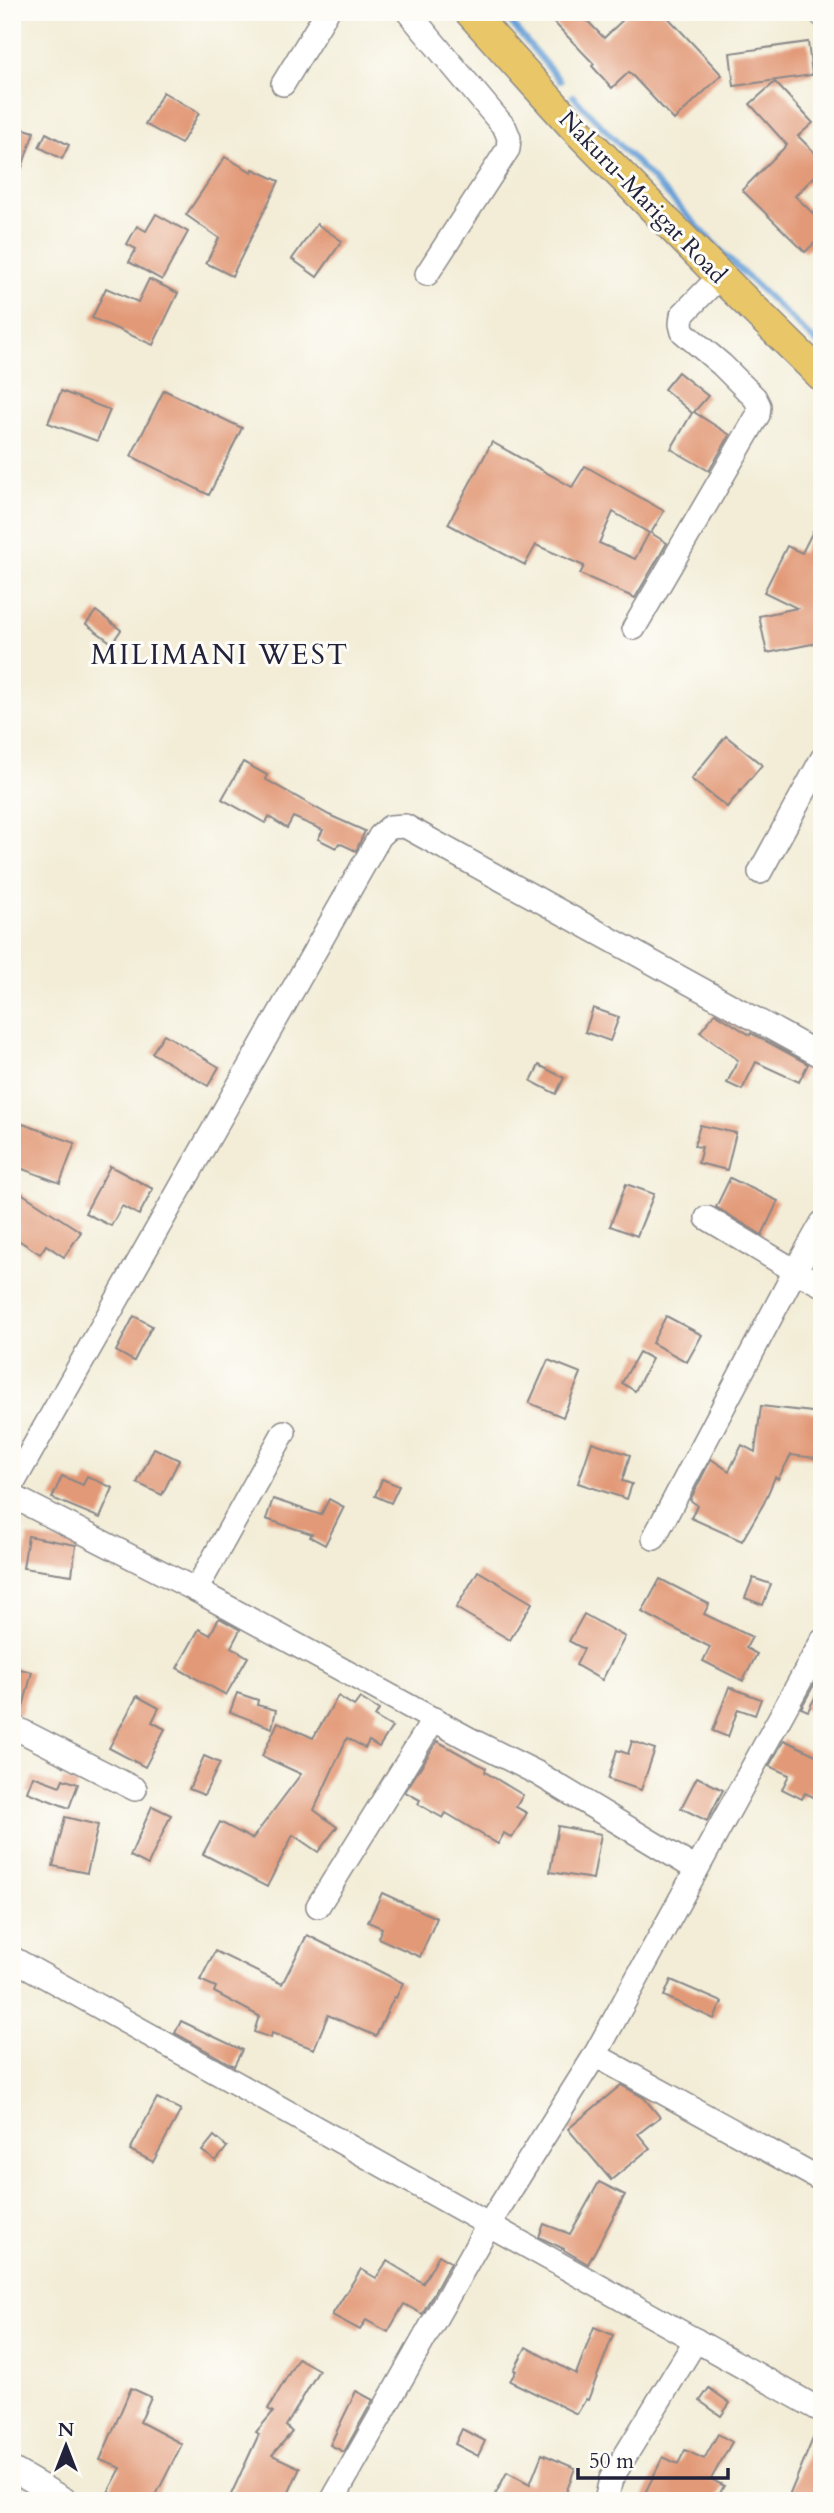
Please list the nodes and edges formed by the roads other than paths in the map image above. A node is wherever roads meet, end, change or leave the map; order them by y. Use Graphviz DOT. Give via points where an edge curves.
graph roads {
  1 [pos="327,12"];
  2 [pos="408,12"];
  3 [pos="470,12"];
  4 [pos="283,84"];
  5 [pos="427,274"];
  6 [pos="720,276"];
  7 [pos="822,376"];
  8 [pos="634,628"];
  9 [pos="822,759"];
  10 [pos="760,872"];
  11 [pos="822,1056"];
  12 [pos="707,1218"];
  13 [pos="822,1223"];
  14 [pos="795,1270"];
  15 [pos="822,1285"];
  16 [pos="284,1432"];
  17 [pos="12,1485"];
  18 [pos="12,1496"];
  19 [pos="654,1538"];
  20 [pos="196,1590"];
  21 [pos="822,1641"];
  22 [pos="434,1719"];
  23 [pos="12,1726"];
  24 [pos="135,1789"];
  25 [pos="696,1869"];
  26 [pos="318,1906"];
  27 [pos="12,1958"];
  28 [pos="596,2055"];
  29 [pos="822,2180"];
  30 [pos="489,2224"];
  31 [pos="696,2340"];
  32 [pos="822,2411"];
  33 [pos="12,2469"];
  34 [pos="67,2501"];
  35 [pos="332,2501"];
  36 [pos="606,2501"];
  1 -- 4 [label="street"];
  2 -- 5 [label="street" via="509,138 508,149"];
  3 -- 6 [label="main road, Nakuru-Marigat Road" via="571,124"];
  6 -- 7 [label="main road, Nakuru-Marigat Road"];
  6 -- 8 [label="street" via="682,315 683,332 755,398 758,415"];
  9 -- 10 [label="street"];
  11 -- 17 [label="street" via="405,826 390,827 380,836"];
  12 -- 14 [label="street"];
  13 -- 14 [label="street"];
  14 -- 15 [label="street"];
  14 -- 19 [label="street"];
  16 -- 20 [label="street"];
  18 -- 20 [label="street"];
  20 -- 22 [label="street"];
  21 -- 25 [label="street"];
  22 -- 25 [label="street" via="537,1773"];
  22 -- 26 [label="street"];
  23 -- 24 [label="street"];
  25 -- 28 [label="street"];
  27 -- 30 [label="street"];
  28 -- 29 [label="street"];
  28 -- 30 [label="street"];
  30 -- 31 [label="street"];
  30 -- 35 [label="street"];
  31 -- 32 [label="street"];
  31 -- 36 [label="street" via="611,2479"];
  33 -- 34 [label="street"];
}
